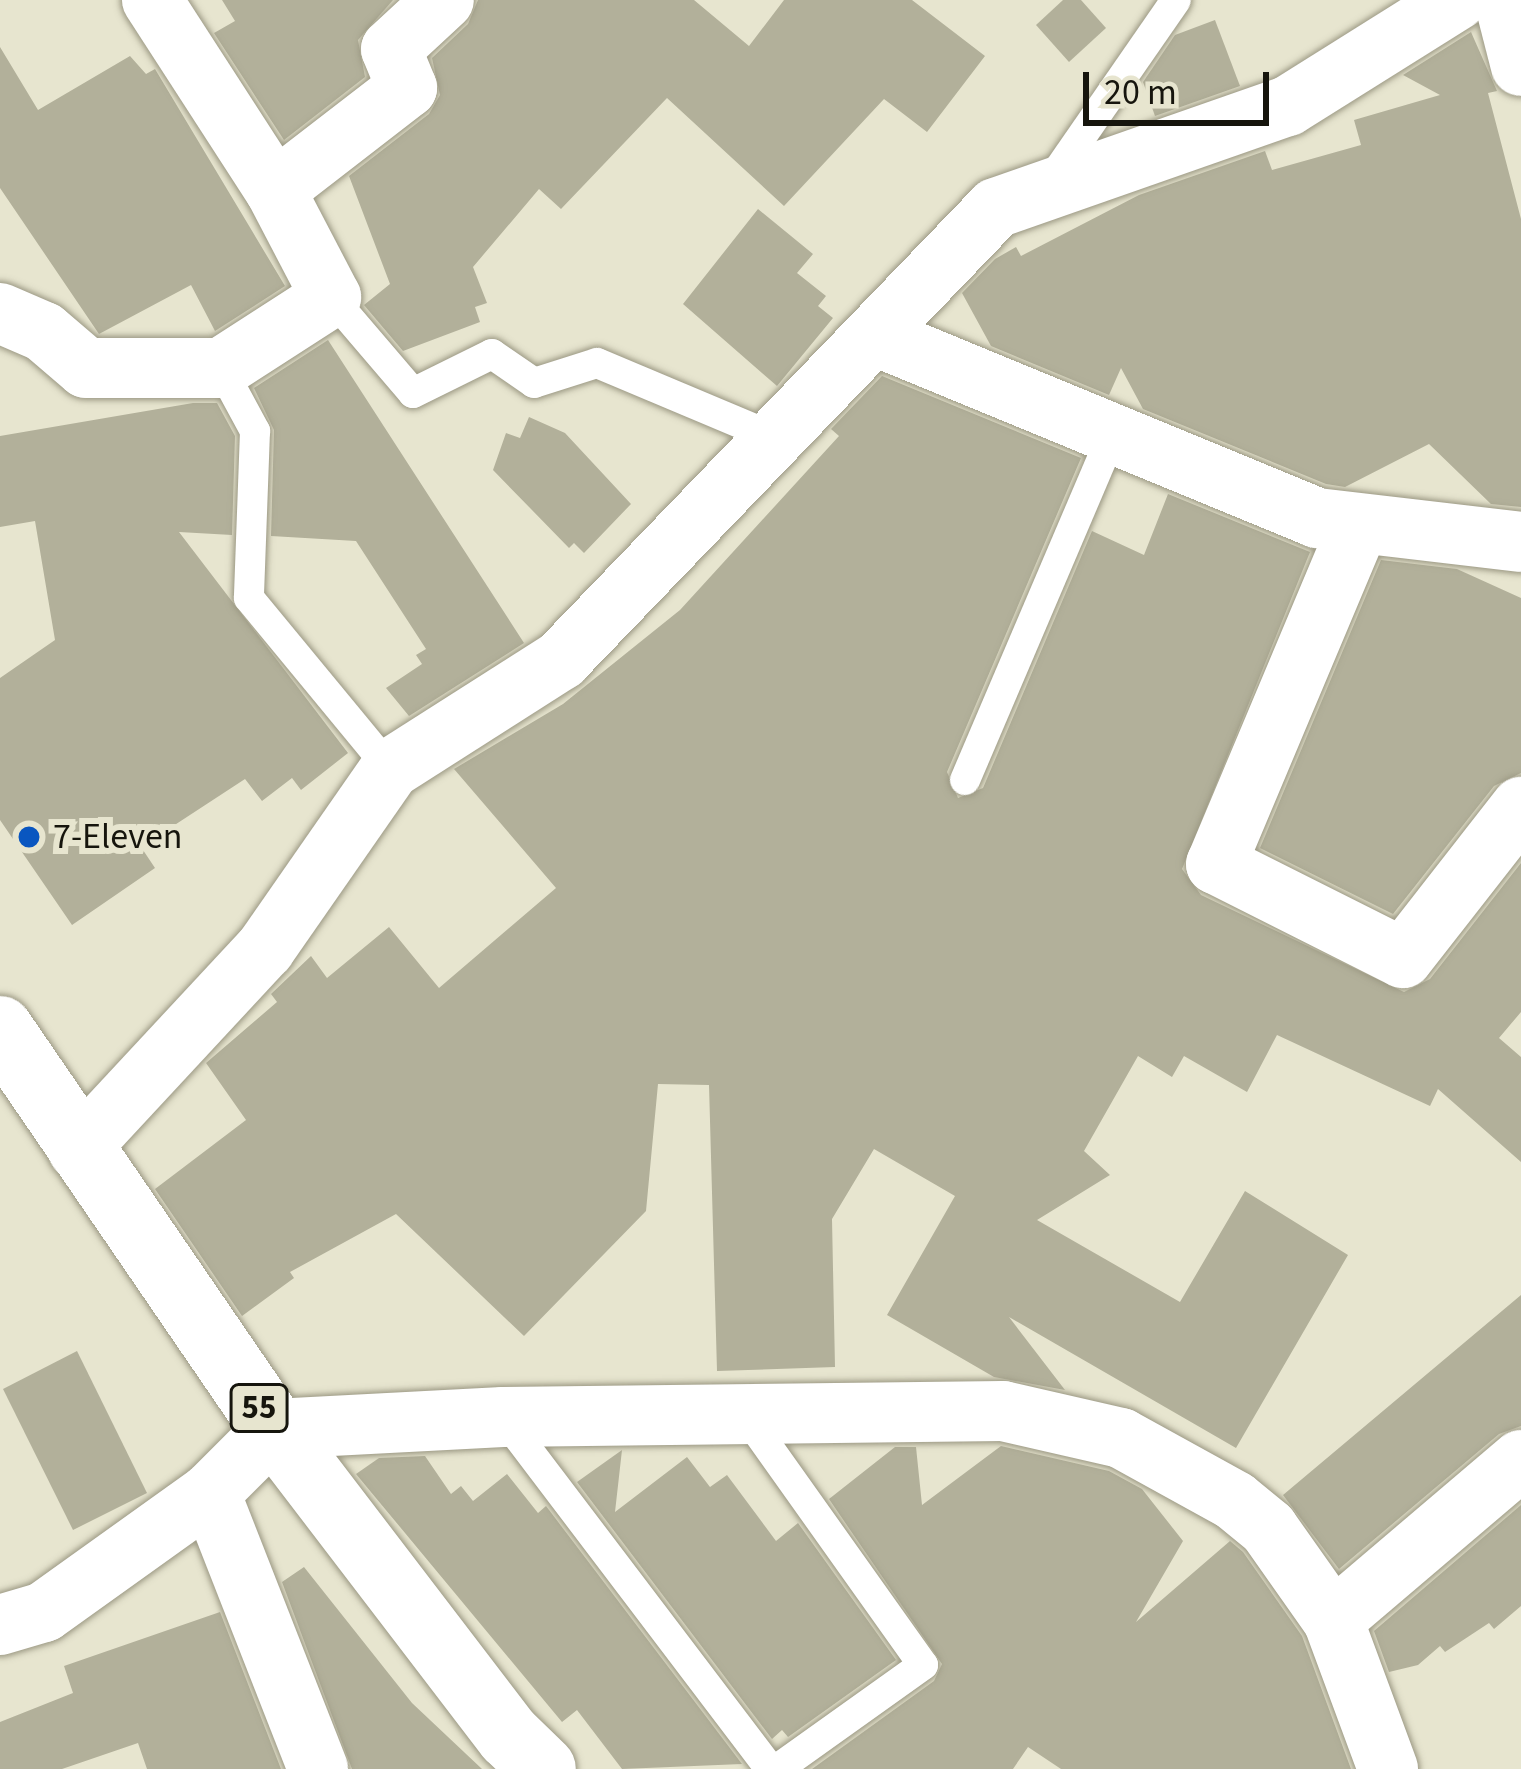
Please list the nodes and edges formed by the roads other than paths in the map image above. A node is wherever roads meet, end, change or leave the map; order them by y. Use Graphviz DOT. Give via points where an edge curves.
graph roads {
  1 [pos="152,0"];
  2 [pos="444,0"];
  3 [pos="1176,0"];
  4 [pos="1457,0"];
  5 [pos="1504,0"];
  6 [pos="1521,66"];
  7 [pos="275,190"];
  8 [pos="1042,194"];
  9 [pos="331,297"];
  10 [pos="0,313"];
  11 [pos="878,337"];
  12 [pos="221,368"];
  13 [pos="1112,437"];
  14 [pos="780,440"];
  15 [pos="1358,527"];
  16 [pos="1521,542"];
  17 [pos="390,770"];
  18 [pos="965,780"];
  19 [pos="1521,807"];
  20 [pos="0,1029"];
  21 [pos="78,1150"];
  22 [pos="744,1413"];
  23 [pos="502,1417"];
  24 [pos="274,1429"];
  25 [pos="1521,1460"];
  26 [pos="210,1493"];
  27 [pos="1333,1621"];
  28 [pos="0,1625"];
  29 [pos="318,1769"];
  30 [pos="543,1769"];
  31 [pos="774,1769"];
  32 [pos="1388,1769"];
  1 -- 7 [label="street"];
  2 -- 7 [label="street" via="391,50 407,88"];
  3 -- 8 [label="lane"];
  4 -- 8 [label="street" via="1288,106"];
  5 -- 6 [label="street"];
  7 -- 9 [label="street"];
  8 -- 11 [label="street" via="996,208"];
  9 -- 12 [label="street"];
  9 -- 14 [label="lane" via="413,393 492,354 534,383 597,363"];
  10 -- 12 [label="street" via="44,332 86,368"];
  11 -- 13 [label="street"];
  11 -- 14 [label="street"];
  12 -- 17 [label="lane" via="255,431 248,598"];
  13 -- 15 [label="street"];
  13 -- 18 [label="lane"];
  14 -- 17 [label="street" via="561,660"];
  15 -- 16 [label="street"];
  15 -- 19 [label="street" via="1216,865 1402,958"];
  17 -- 21 [label="street" via="265,949"];
  20 -- 21 [label="main road, 55"];
  21 -- 24 [label="main road, 55"];
  22 -- 23 [label="street"];
  22 -- 27 [label="street" via="1003,1411 1078,1422 1235,1501 1296,1561"];
  22 -- 31 [label="lane" via="923,1665"];
  23 -- 24 [label="street"];
  23 -- 31 [label="lane"];
  24 -- 26 [label="street"];
  24 -- 30 [label="main road, 55" via="509,1736"];
  25 -- 27 [label="street"];
  26 -- 28 [label="street" via="44,1612"];
  26 -- 29 [label="street"];
  27 -- 32 [label="street"];
}
